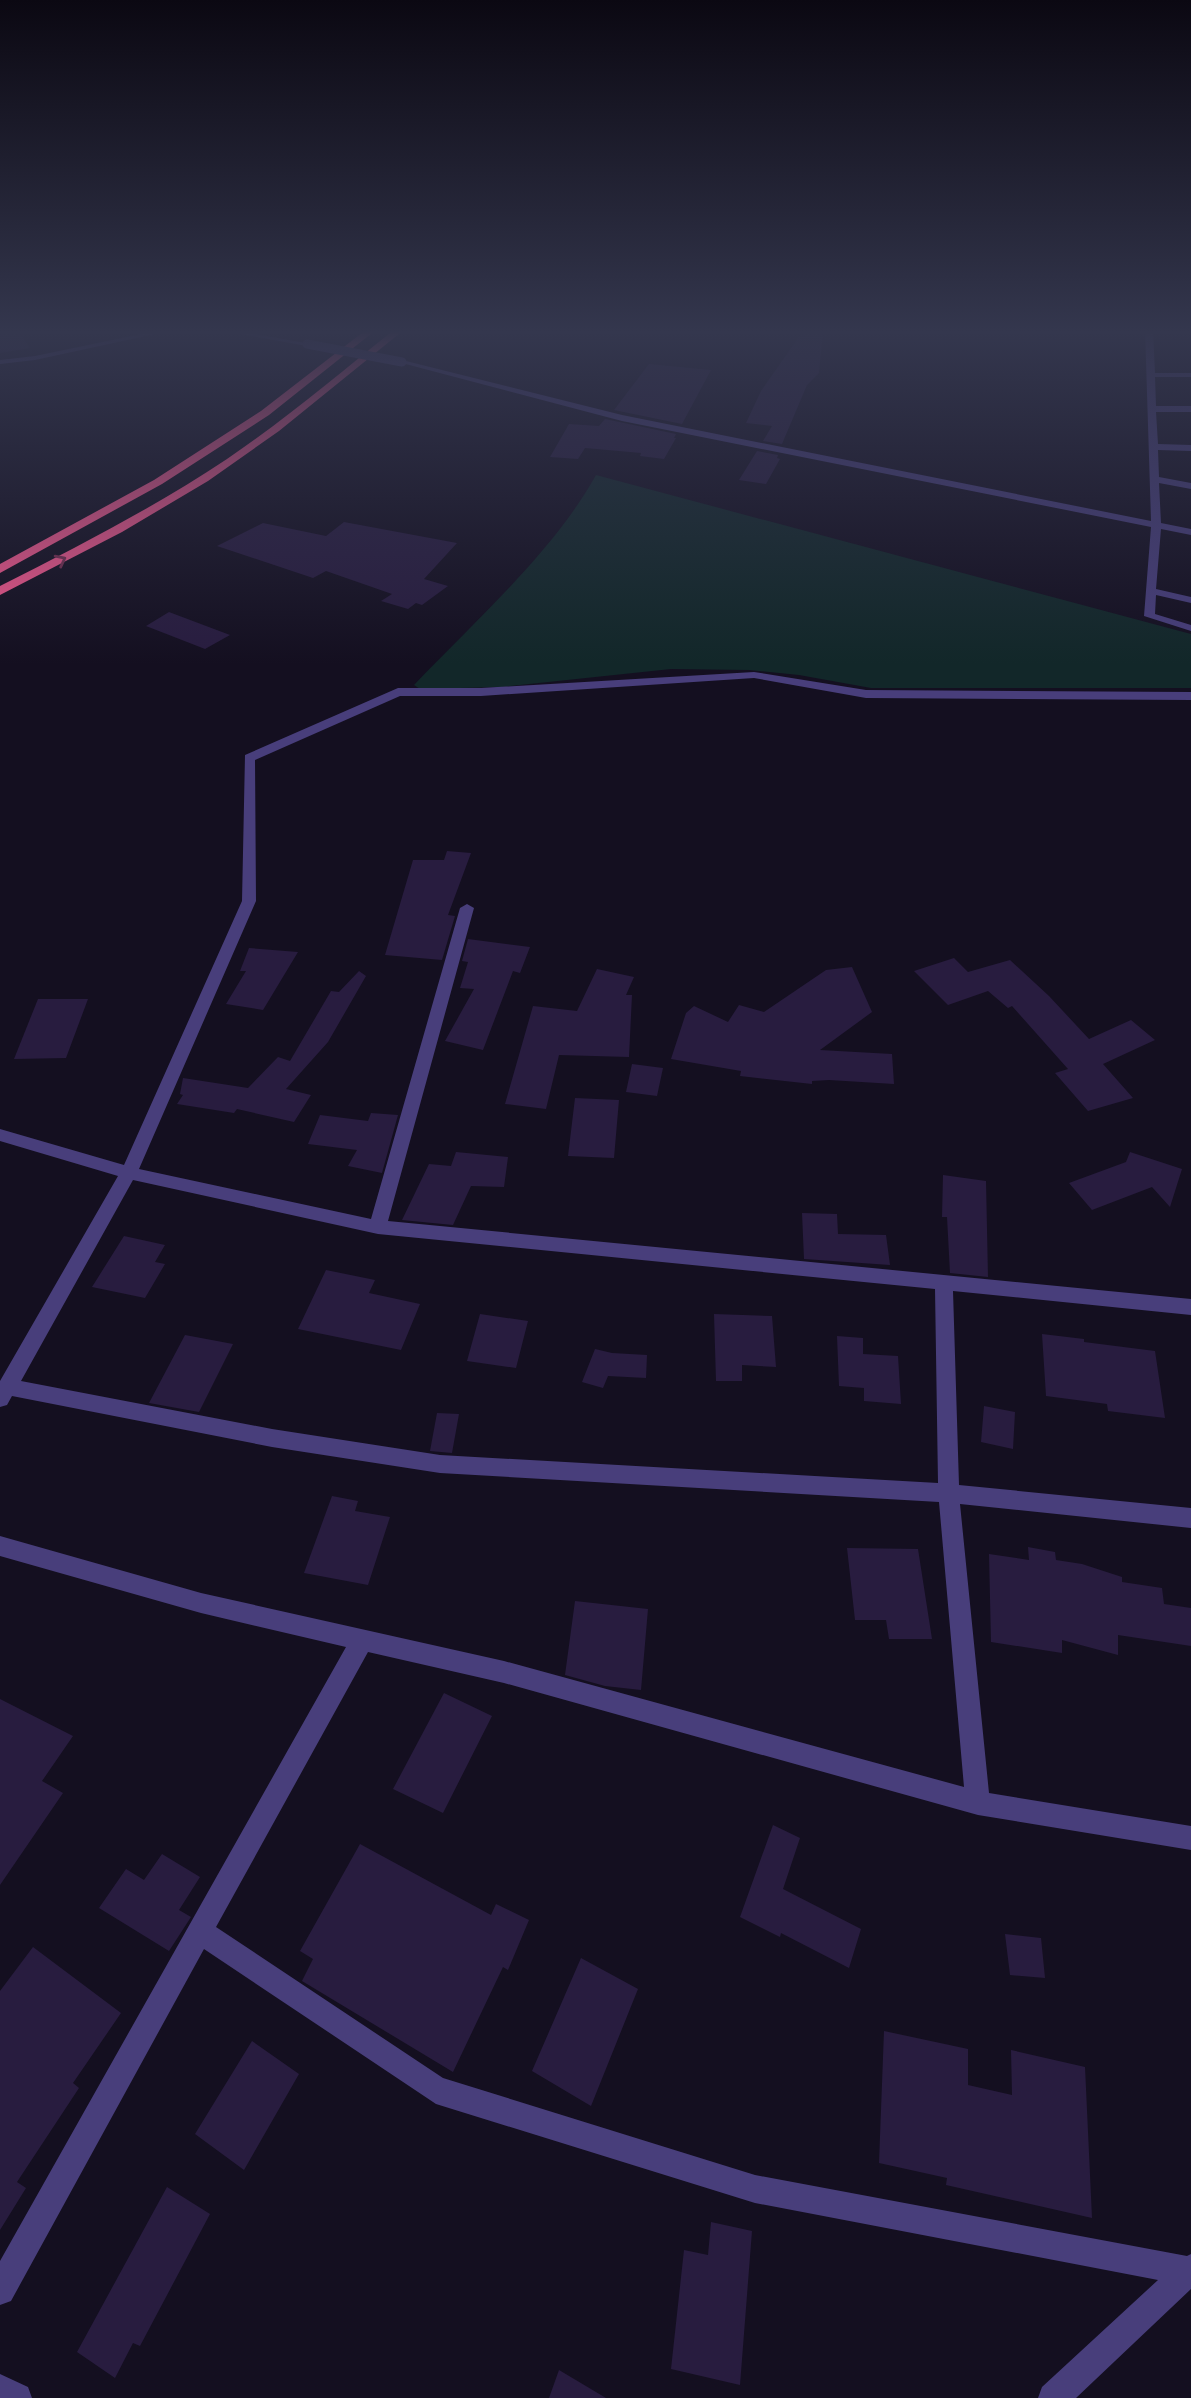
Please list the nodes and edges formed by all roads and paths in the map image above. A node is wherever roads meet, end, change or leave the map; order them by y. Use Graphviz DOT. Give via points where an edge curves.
graph roads {
  1 [pos="221,441"];
  2 [pos="258,441"];
  3 [pos="735,441"];
  4 [pos="1154,441"];
  5 [pos="1154,447"];
  6 [pos="1191,448"];
  7 [pos="1155,480"];
  8 [pos="1191,486"];
  9 [pos="1156,526"];
  10 [pos="1191,532"];
  11 [pos="0,569"];
  12 [pos="0,591"];
  13 [pos="1152,591"];
  14 [pos="1191,600"];
  15 [pos="1191,628"];
  16 [pos="1191,696"];
  17 [pos="467,908"];
  18 [pos="0,1135"];
  19 [pos="129,1173"];
  20 [pos="378,1227"];
  21 [pos="944,1282"];
  22 [pos="1191,1307"];
  23 [pos="4,1393"];
  24 [pos="949,1493"];
  25 [pos="1191,1518"];
  26 [pos="0,1546"];
  27 [pos="362,1640"];
  28 [pos="978,1803"];
  29 [pos="1191,1838"];
  30 [pos="200,1931"];
  31 [pos="1190,2270"];
  32 [pos="0,2290"];
  33 [pos="0,2389"];
  34 [pos="17,2398"];
  35 [pos="1053,2398"];
  1 -- 11 [label="highway"];
  12 -- 2 [label="highway, one-way" via="157,506"];
  3 -- 9 [label="street, bridge"];
  4 -- 5 [label="street"];
  5 -- 6 [label="street"];
  5 -- 7 [label="street"];
  7 -- 8 [label="street"];
  7 -- 9 [label="street"];
  9 -- 10 [label="street"];
  9 -- 13 [label="street"];
  13 -- 14 [label="street"];
  13 -- 15 [label="street" via="1149,616"];
  16 -- 19 [label="street" via="866,694 754,675 481,692 398,692 248,758 249,901"];
  17 -- 20 [label="street"];
  18 -- 19 [label="street"];
  19 -- 20 [label="street"];
  19 -- 23 [label="street"];
  20 -- 21 [label="street"];
  21 -- 22 [label="street"];
  21 -- 24 [label="street"];
  23 -- 24 [label="street" via="440,1464"];
  24 -- 25 [label="street"];
  24 -- 28 [label="street"];
  26 -- 27 [label="street" via="201,1603"];
  27 -- 28 [label="street" via="504,1672"];
  27 -- 30 [label="street"];
  28 -- 29 [label="street"];
  30 -- 31 [label="street" via="436,2090 755,2189"];
  30 -- 32 [label="street"];
  31 -- 35 [label="street"];
  33 -- 34 [label="street"];
}
